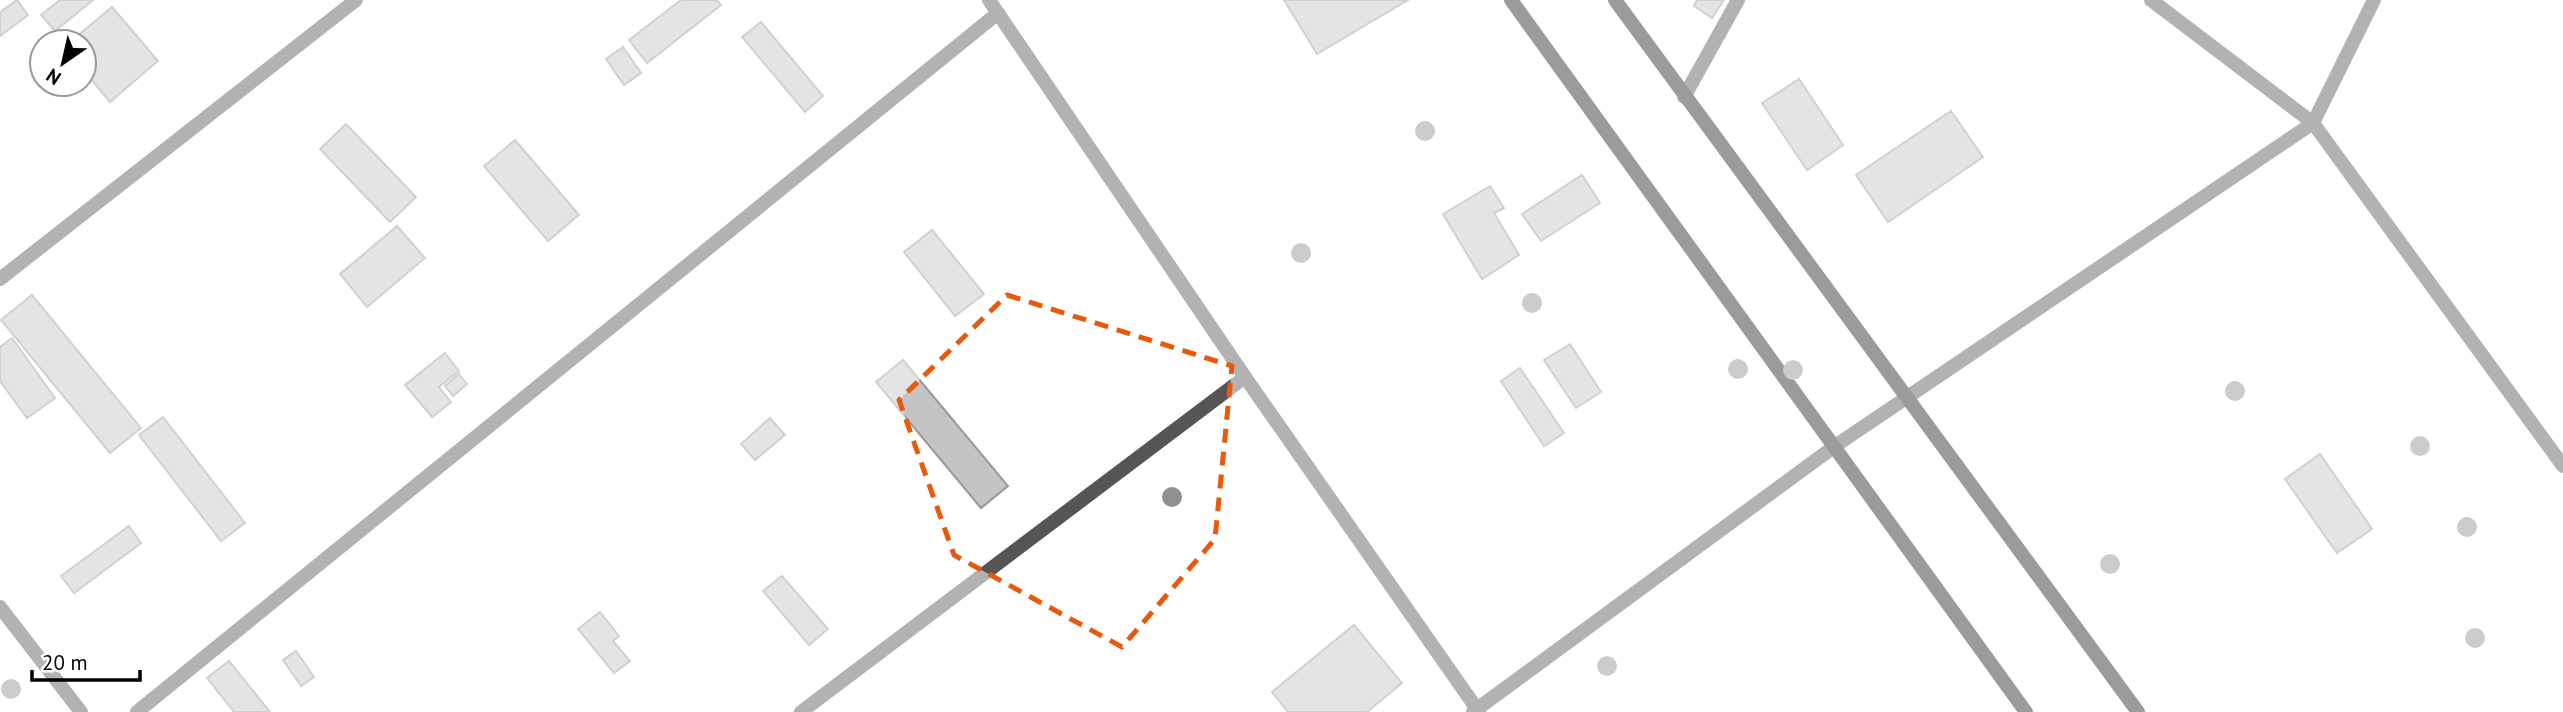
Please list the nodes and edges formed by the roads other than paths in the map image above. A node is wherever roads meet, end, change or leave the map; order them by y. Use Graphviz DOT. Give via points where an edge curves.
graph roads {
  1 [pos="356,0"];
  2 [pos="989,0"];
  3 [pos="1511,0"];
  4 [pos="1615,0"];
  5 [pos="1738,0"];
  6 [pos="2151,0"];
  7 [pos="2374,0"];
  8 [pos="998,13"];
  9 [pos="1684,97"];
  10 [pos="2313,123"];
  11 [pos="0,279"];
  12 [pos="1245,377"];
  13 [pos="1907,398"];
  14 [pos="1835,446"];
  15 [pos="2563,466"];
  16 [pos="0,607"];
  17 [pos="1476,711"];
  18 [pos="81,712"];
  19 [pos="137,712"];
  20 [pos="801,712"];
  21 [pos="2026,712"];
  22 [pos="2138,712"];
  1 -- 11 [label="street"];
  2 -- 8 [label="street"];
  3 -- 14 [label="main road"];
  4 -- 9 [label="main road"];
  5 -- 9 [label="street"];
  6 -- 10 [label="street"];
  7 -- 10 [label="street"];
  8 -- 12 [label="street"];
  8 -- 19 [label="street"];
  9 -- 13 [label="main road"];
  10 -- 13 [label="street"];
  10 -- 15 [label="street"];
  12 -- 17 [label="street"];
  12 -- 20 [label="street"];
  13 -- 14 [label="street"];
  13 -- 22 [label="main road"];
  14 -- 17 [label="street"];
  14 -- 21 [label="main road"];
  16 -- 18 [label="street"];
}
